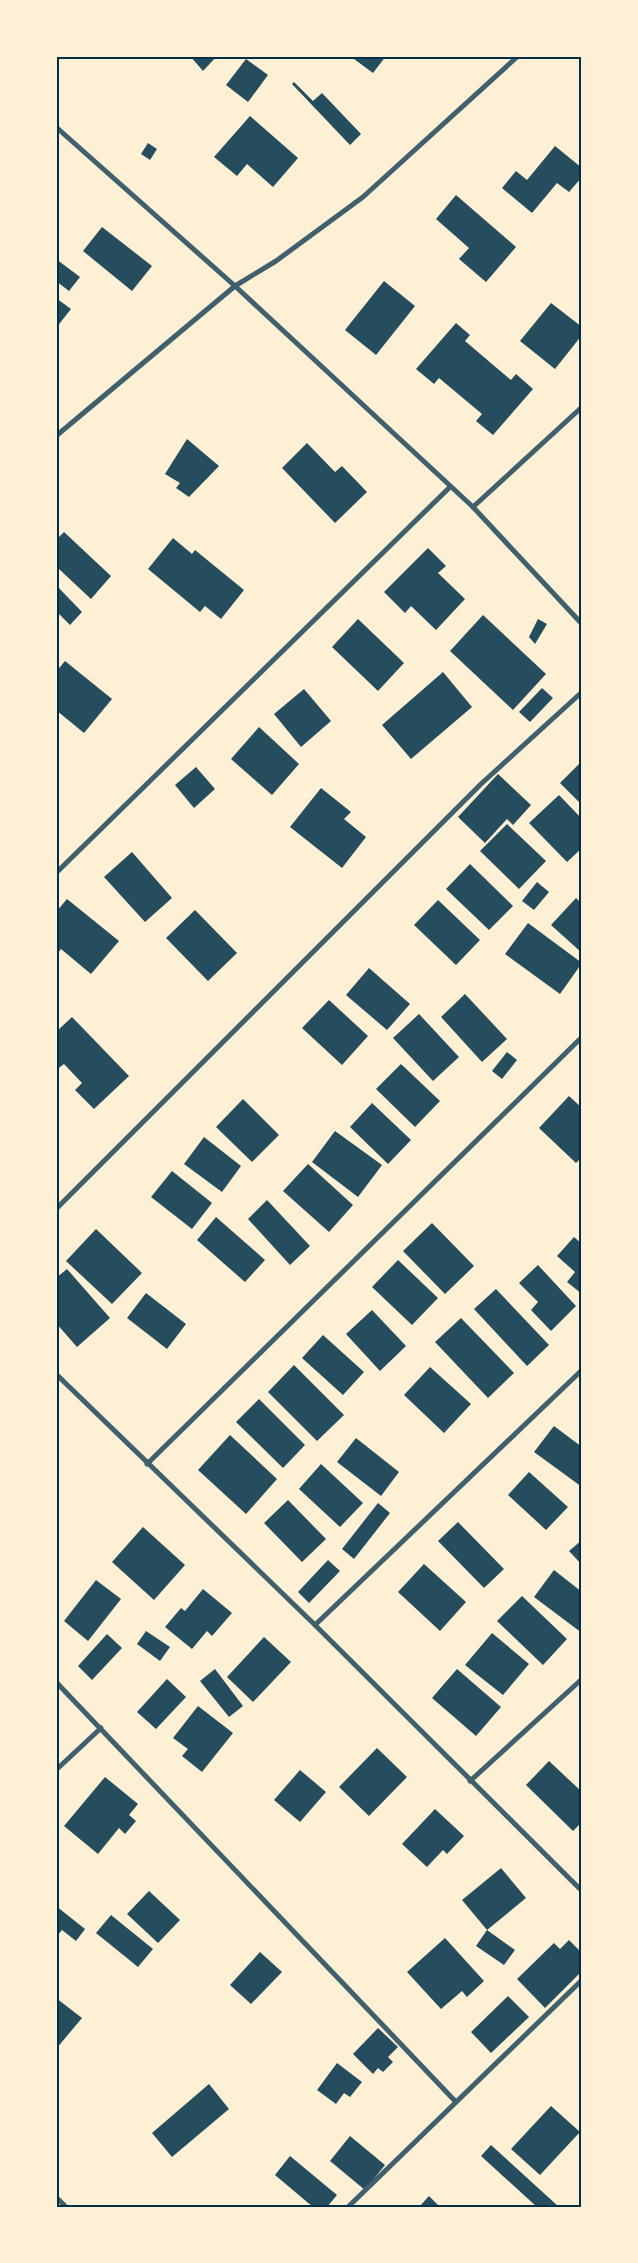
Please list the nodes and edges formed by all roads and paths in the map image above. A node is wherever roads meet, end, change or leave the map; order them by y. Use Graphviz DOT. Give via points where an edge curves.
graph roads {
  1 [pos="518,56"];
  2 [pos="56,127"];
  3 [pos="235,286"];
  4 [pos="582,407"];
  5 [pos="56,436"];
  6 [pos="450,487"];
  7 [pos="473,507"];
  8 [pos="582,624"];
  9 [pos="582,692"];
  10 [pos="56,873"];
  11 [pos="582,1036"];
  12 [pos="56,1209"];
  13 [pos="582,1370"];
  14 [pos="56,1374"];
  15 [pos="147,1464"];
  16 [pos="315,1625"];
  17 [pos="582,1679"];
  18 [pos="56,1682"];
  19 [pos="101,1728"];
  20 [pos="56,1770"];
  21 [pos="470,1781"];
  22 [pos="582,1891"];
  23 [pos="582,1980"];
  24 [pos="456,2102"];
  25 [pos="56,2197"];
  26 [pos="66,2207"];
  27 [pos="348,2207"];
  1 -- 3 [label="street" via="364,198"];
  2 -- 3 [label="street"];
  3 -- 5 [label="street"];
  3 -- 6 [label="street"];
  4 -- 7 [label="street"];
  6 -- 7 [label="street"];
  6 -- 10 [label="street"];
  7 -- 8 [label="street"];
  9 -- 12 [label="street" via="481,784"];
  11 -- 15 [label="street"];
  13 -- 16 [label="street"];
  14 -- 15 [label="street"];
  15 -- 16 [label="street"];
  16 -- 21 [label="street"];
  17 -- 21 [label="street"];
  18 -- 19 [label="street"];
  19 -- 20 [label="street"];
  19 -- 24 [label="street"];
  21 -- 22 [label="street"];
  23 -- 24 [label="street"];
  24 -- 27 [label="street"];
  25 -- 26 [label="street"];
}
